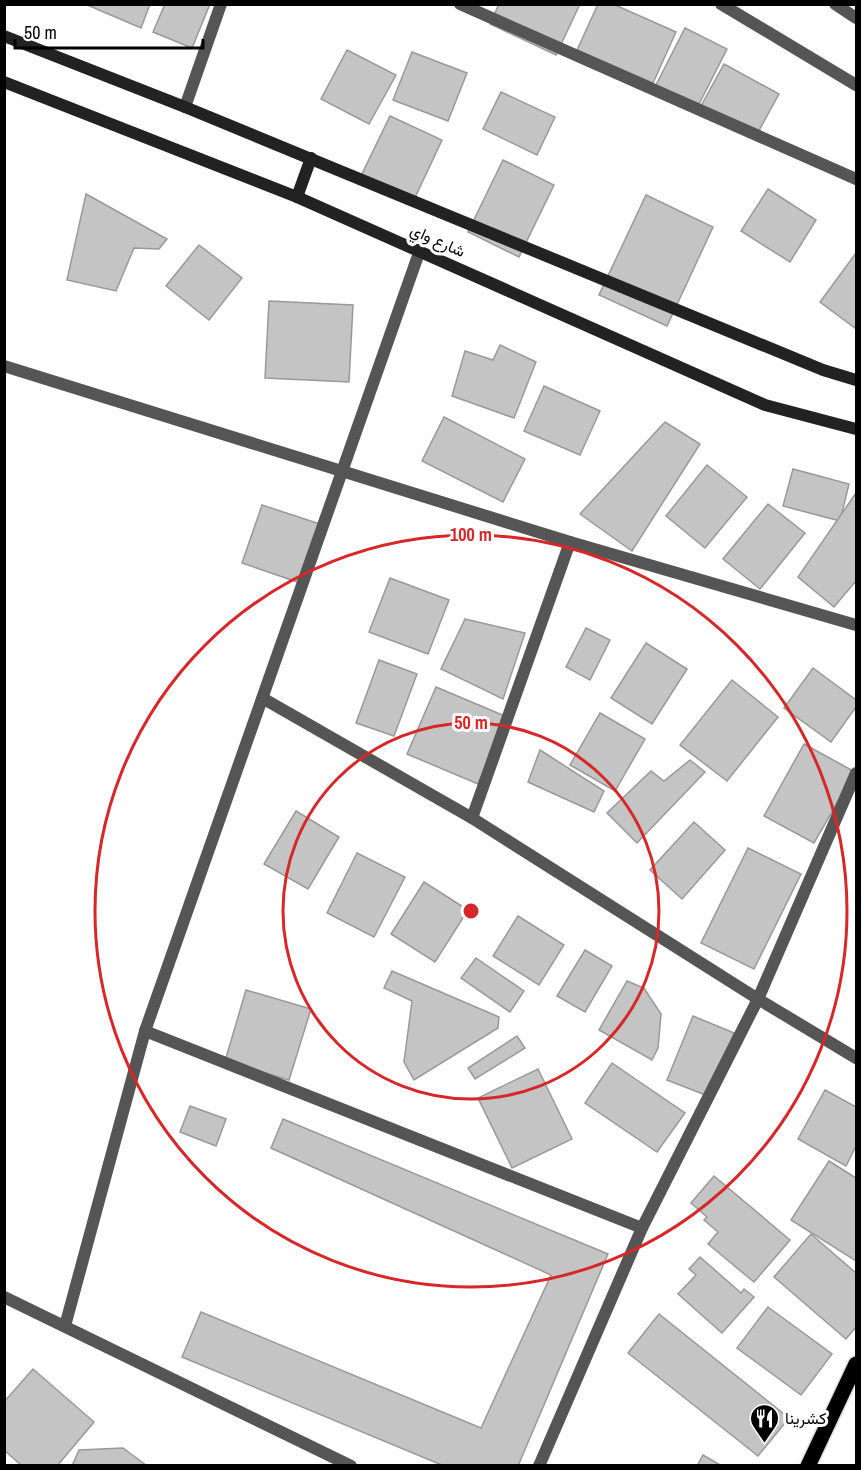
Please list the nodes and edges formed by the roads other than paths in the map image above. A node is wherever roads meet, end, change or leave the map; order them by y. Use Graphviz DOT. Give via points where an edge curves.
graph roads {
  1 [pos="221,4"];
  2 [pos="460,4"];
  3 [pos="722,4"];
  4 [pos="835,4"];
  5 [pos="856,18"];
  6 [pos="4,36"];
  7 [pos="4,82"];
  8 [pos="856,85"];
  9 [pos="185,107"];
  10 [pos="311,158"];
  11 [pos="856,179"];
  12 [pos="297,197"];
  13 [pos="420,250"];
  14 [pos="4,366"];
  15 [pos="856,380"];
  16 [pos="856,429"];
  17 [pos="342,469"];
  18 [pos="570,542"];
  19 [pos="856,625"];
  20 [pos="264,699"];
  21 [pos="856,773"];
  22 [pos="472,818"];
  23 [pos="758,999"];
  24 [pos="145,1031"];
  25 [pos="856,1058"];
  26 [pos="642,1228"];
  27 [pos="4,1297"];
  28 [pos="65,1326"];
  29 [pos="856,1364"];
  30 [pos="351,1466"];
  31 [pos="539,1466"];
  32 [pos="808,1466"];
  1 -- 9 [label="street"];
  2 -- 11 [label="street"];
  3 -- 8 [label="street"];
  4 -- 5 [label="street"];
  6 -- 9 [label="street, شارع واي"];
  7 -- 12 [label="street, شارع واي"];
  9 -- 10 [label="street, شارع واي"];
  10 -- 12 [label="street"];
  10 -- 15 [label="street, شارع واي" via="823,370"];
  12 -- 13 [label="street, شارع واي"];
  13 -- 16 [label="street, شارع واي" via="765,405"];
  13 -- 17 [label="street"];
  14 -- 17 [label="street"];
  17 -- 18 [label="street"];
  17 -- 20 [label="street"];
  18 -- 19 [label="street"];
  18 -- 22 [label="street"];
  20 -- 22 [label="street"];
  20 -- 24 [label="street"];
  21 -- 23 [label="street"];
  22 -- 23 [label="street"];
  23 -- 25 [label="street"];
  23 -- 26 [label="street"];
  24 -- 26 [label="street"];
  24 -- 28 [label="street"];
  26 -- 31 [label="street"];
  27 -- 28 [label="street"];
  28 -- 30 [label="street"];
  29 -- 32 [label="main road"];
}
